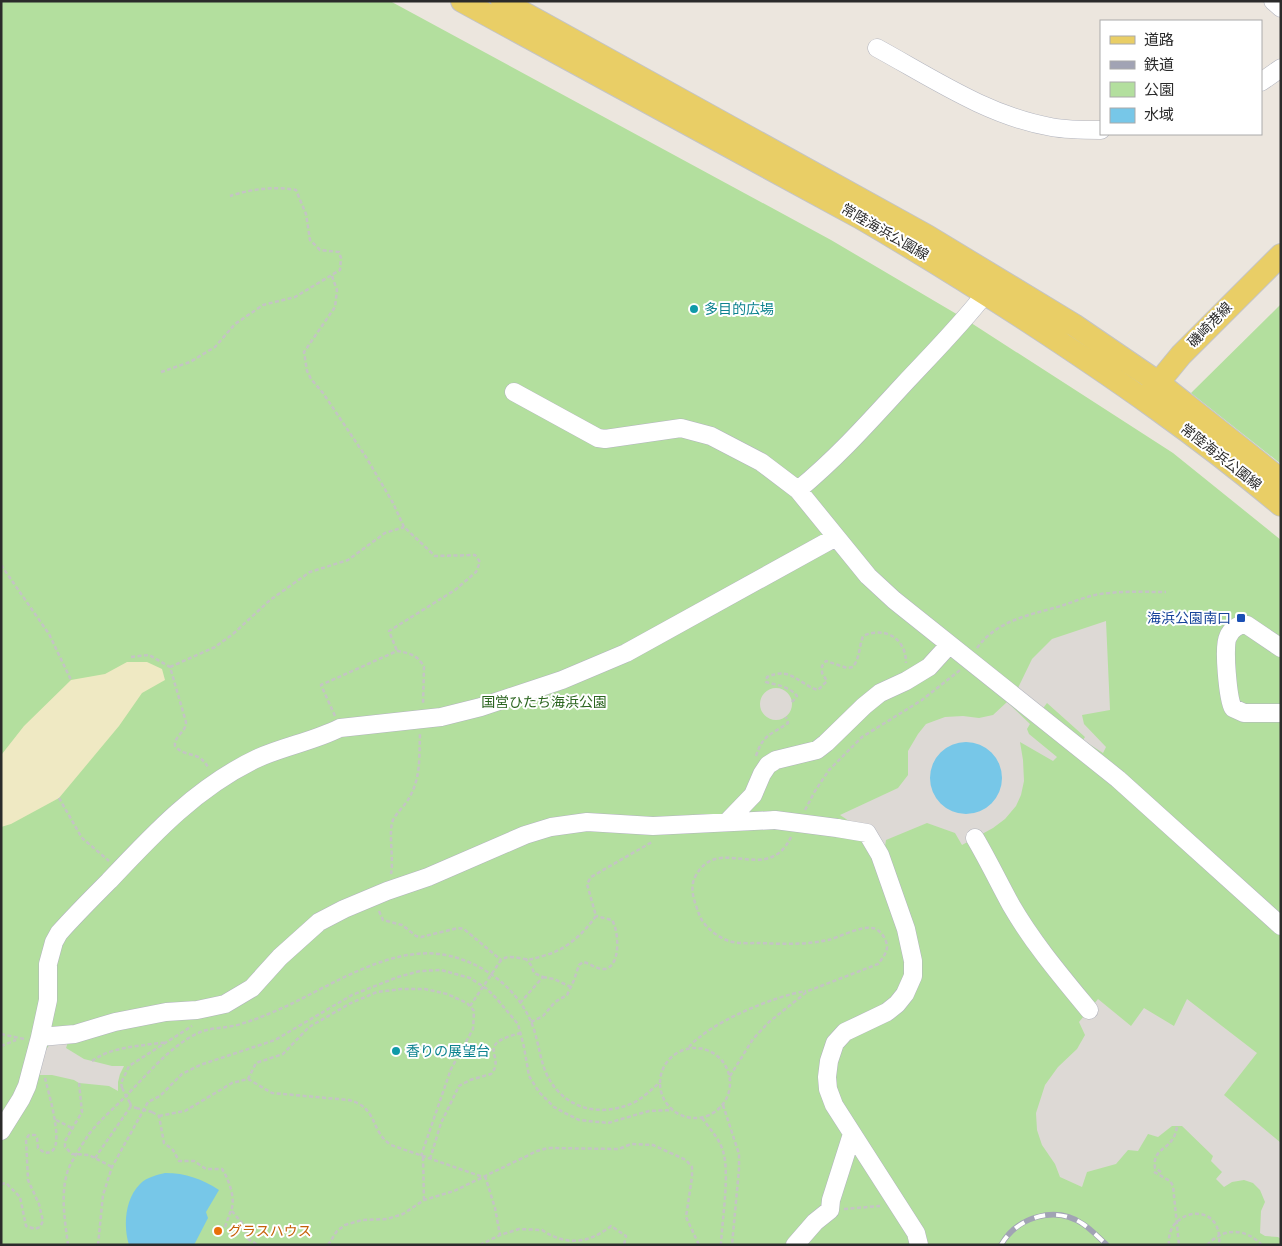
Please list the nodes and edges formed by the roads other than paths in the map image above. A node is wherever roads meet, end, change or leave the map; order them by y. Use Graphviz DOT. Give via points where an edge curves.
graph roads {
  1 [pos="462,1"];
  2 [pos="502,1"];
  3 [pos="1273,1"];
  4 [pos="1281,8"];
  5 [pos="877,48"];
  6 [pos="1281,68"];
  7 [pos="1262,81"];
  8 [pos="1100,130"];
  9 [pos="1281,255"];
  10 [pos="985,294"];
  11 [pos="1152,391"];
  12 [pos="514,392"];
  13 [pos="1281,480"];
  14 [pos="798,490"];
  15 [pos="1281,505"];
  16 [pos="836,537"];
  17 [pos="949,645"];
  18 [pos="1281,648"];
  19 [pos="1281,713"];
  20 [pos="728,822"];
  21 [pos="975,838"];
  22 [pos="1281,926"];
  23 [pos="1089,1010"];
  24 [pos="40,1038"];
  25 [pos="1,1131"];
  26 [pos="852,1134"];
  27 [pos="795,1245"];
  28 [pos="919,1245"];
  1 -- 10 [label="main road, 常陸海浜公園線" via="859,216"];
  2 -- 11 [label="main road, 常陸海浜公園線" via="935,241 1074,325"];
  3 -- 4 [label="street"];
  5 -- 8 [label="street" via="969,98 1021,120 1051,127"];
  6 -- 7 [label="street"];
  9 -- 11 [label="main road, 磯崎港線" via="1181,356"];
  10 -- 11 [label="main road, 常陸海浜公園線"];
  10 -- 14 [label="street" via="850,444"];
  11 -- 13 [label="main road, 常陸海浜公園線"];
  11 -- 15 [label="main road, 常陸海浜公園線" via="1204,443"];
  12 -- 14 [label="street" via="598,438 681,428 711,436 761,462"];
  14 -- 16 [label="street"];
  16 -- 17 [label="street" via="868,576"];
  16 -- 24 [label="street" via="626,653 562,680 441,717 340,728 258,758 200,793 169,819 59,933 48,964 48,1000"];
  17 -- 20 [label="street" via="929,667 880,693 817,750 768,765 753,795"];
  17 -- 22 [label="street" via="1118,779"];
  18 -- 19 [label="street" via="1242,624 1232,631 1226,644 1229,699 1233,708 1244,713"];
  20 -- 24 [label="street" via="653,826 587,822 525,835 384,897 344,909 320,922 280,957 252,988 226,1004 166,1012 75,1034"];
  20 -- 26 [label="street, bridge" via="775,820 867,833 884,866 906,929 913,976 897,1004 845,1032 835,1042 828,1061 828,1089"];
  21 -- 23 [label="street" via="1031,936"];
  24 -- 25 [label="street" via="27,1086"];
  26 -- 27 [label="street" via="830,1210"];
  26 -- 28 [label="street" via="916,1233"];
}
